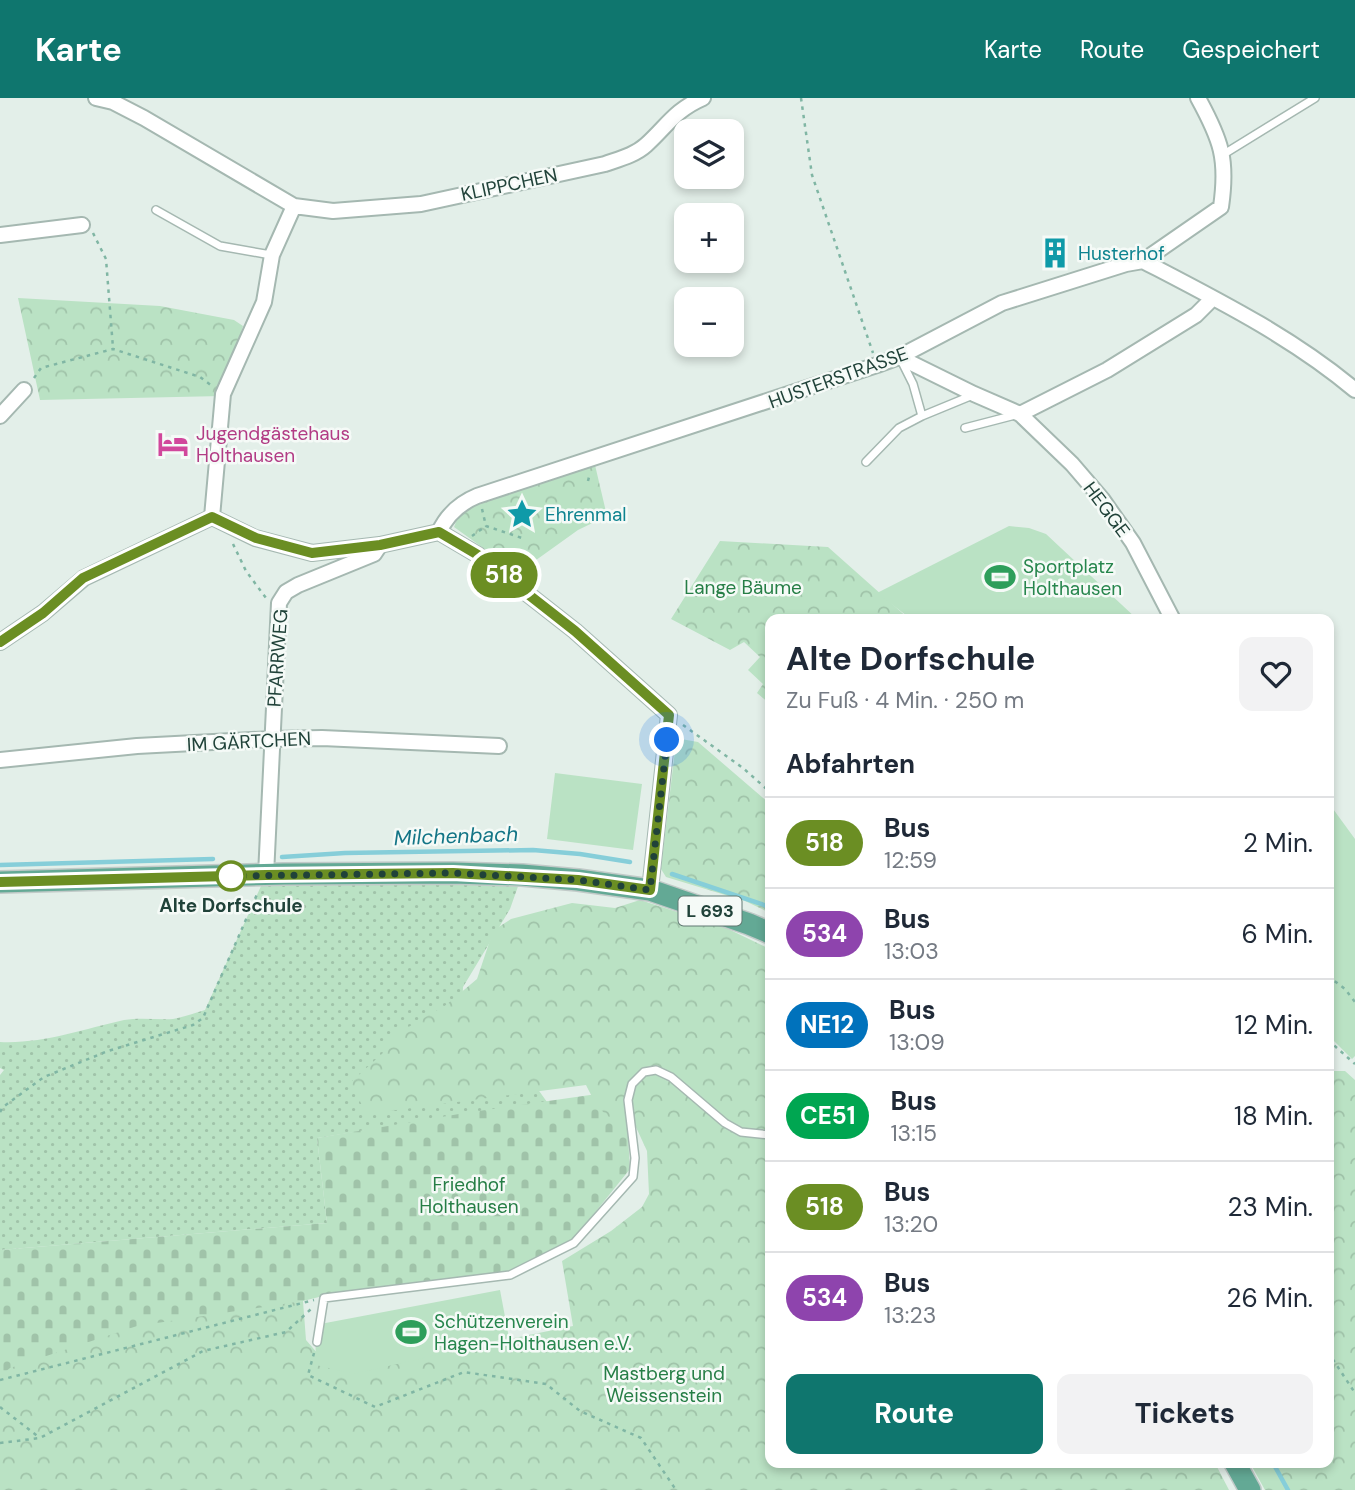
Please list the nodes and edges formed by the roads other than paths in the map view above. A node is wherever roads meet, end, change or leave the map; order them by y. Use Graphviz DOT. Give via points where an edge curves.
graph roads {
  1 [pos="96,98"];
  2 [pos="703,98"];
  3 [pos="1198,98"];
  4 [pos="1315,98"];
  5 [pos="1224,154"];
  6 [pos="294,206"];
  7 [pos="156,210"];
  8 [pos="82,225"];
  9 [pos="0,235"];
  10 [pos="272,255"];
  11 [pos="1143,261"];
  12 [pos="1213,298"];
  13 [pos="899,357"];
  14 [pos="24,390"];
  15 [pos="1355,390"];
  16 [pos="974,394"];
  17 [pos="1020,414"];
  18 [pos="0,416"];
  19 [pos="922,416"];
  20 [pos="965,428"];
  21 [pos="866,462"];
  22 [pos="212,517"];
  23 [pos="439,532"];
  24 [pos="380,545"];
  25 [pos="1170,614"];
  26 [pos="0,642"];
  27 [pos="272,739"];
  28 [pos="499,746"];
  29 [pos="0,760"];
  30 [pos="266,875"];
  31 [pos="0,883"];
  32 [pos="650,890"];
  33 [pos="765,931"];
  34 [pos="765,1134"];
  35 [pos="317,1342"];
  36 [pos="1238,1468"];
  37 [pos="1250,1490"];
  1 -- 6 [label="street, KLIPPCHEN" via="144,118"];
  2 -- 6 [label="street, KLIPPCHEN" via="664,124 646,146 605,164 421,204 333,211"];
  3 -- 5 [label="street, HUSTERSTRASSE"];
  4 -- 5 [label="lane"];
  5 -- 11 [label="street, HUSTERSTRASSE" via="1222,207"];
  6 -- 10 [label="street"];
  7 -- 10 [label="lane" via="220,246"];
  8 -- 9 [label="street"];
  10 -- 22 [label="street" via="264,302 223,394"];
  11 -- 12 [label="street"];
  11 -- 13 [label="street, HUSTERSTRASSE" via="1002,303"];
  12 -- 15 [label="street" via="1330,369"];
  12 -- 17 [label="street" via="1196,315 1107,370"];
  13 -- 16 [label="street, HEGGE"];
  13 -- 19 [label="lane"];
  13 -- 23 [label="street, HUSTERSTRASSE" via="477,496 446,517"];
  14 -- 18 [label="street"];
  16 -- 17 [label="street, HEGGE"];
  16 -- 19 [label="lane"];
  17 -- 20 [label="lane"];
  17 -- 25 [label="street, HEGGE" via="1102,499 1133,542"];
  19 -- 21 [label="lane" via="899,429"];
  22 -- 24 [label="street" via="256,538 312,553"];
  22 -- 26 [label="street" via="83,578"];
  23 -- 24 [label="street"];
  23 -- 32 [label="street" via="478,555 575,631 648,702 669,715"];
  24 -- 27 [label="street, PFARRWEG" via="374,554 298,585 279,603"];
  27 -- 28 [label="street, IM GÄRTCHEN"];
  27 -- 29 [label="street, IM GÄRTCHEN"];
  27 -- 30 [label="street, PFARRWEG"];
  30 -- 31 [label="main road, L 693"];
  30 -- 32 [label="main road, L 693" via="522,875"];
  32 -- 33 [label="main road, L 693"];
  34 -- 35 [label="lane" via="741,1132 671,1077 656,1070 644,1072 632,1084 628,1100 633,1177 574,1243 510,1275 324,1298"];
  36 -- 37 [label="main road"];
}
